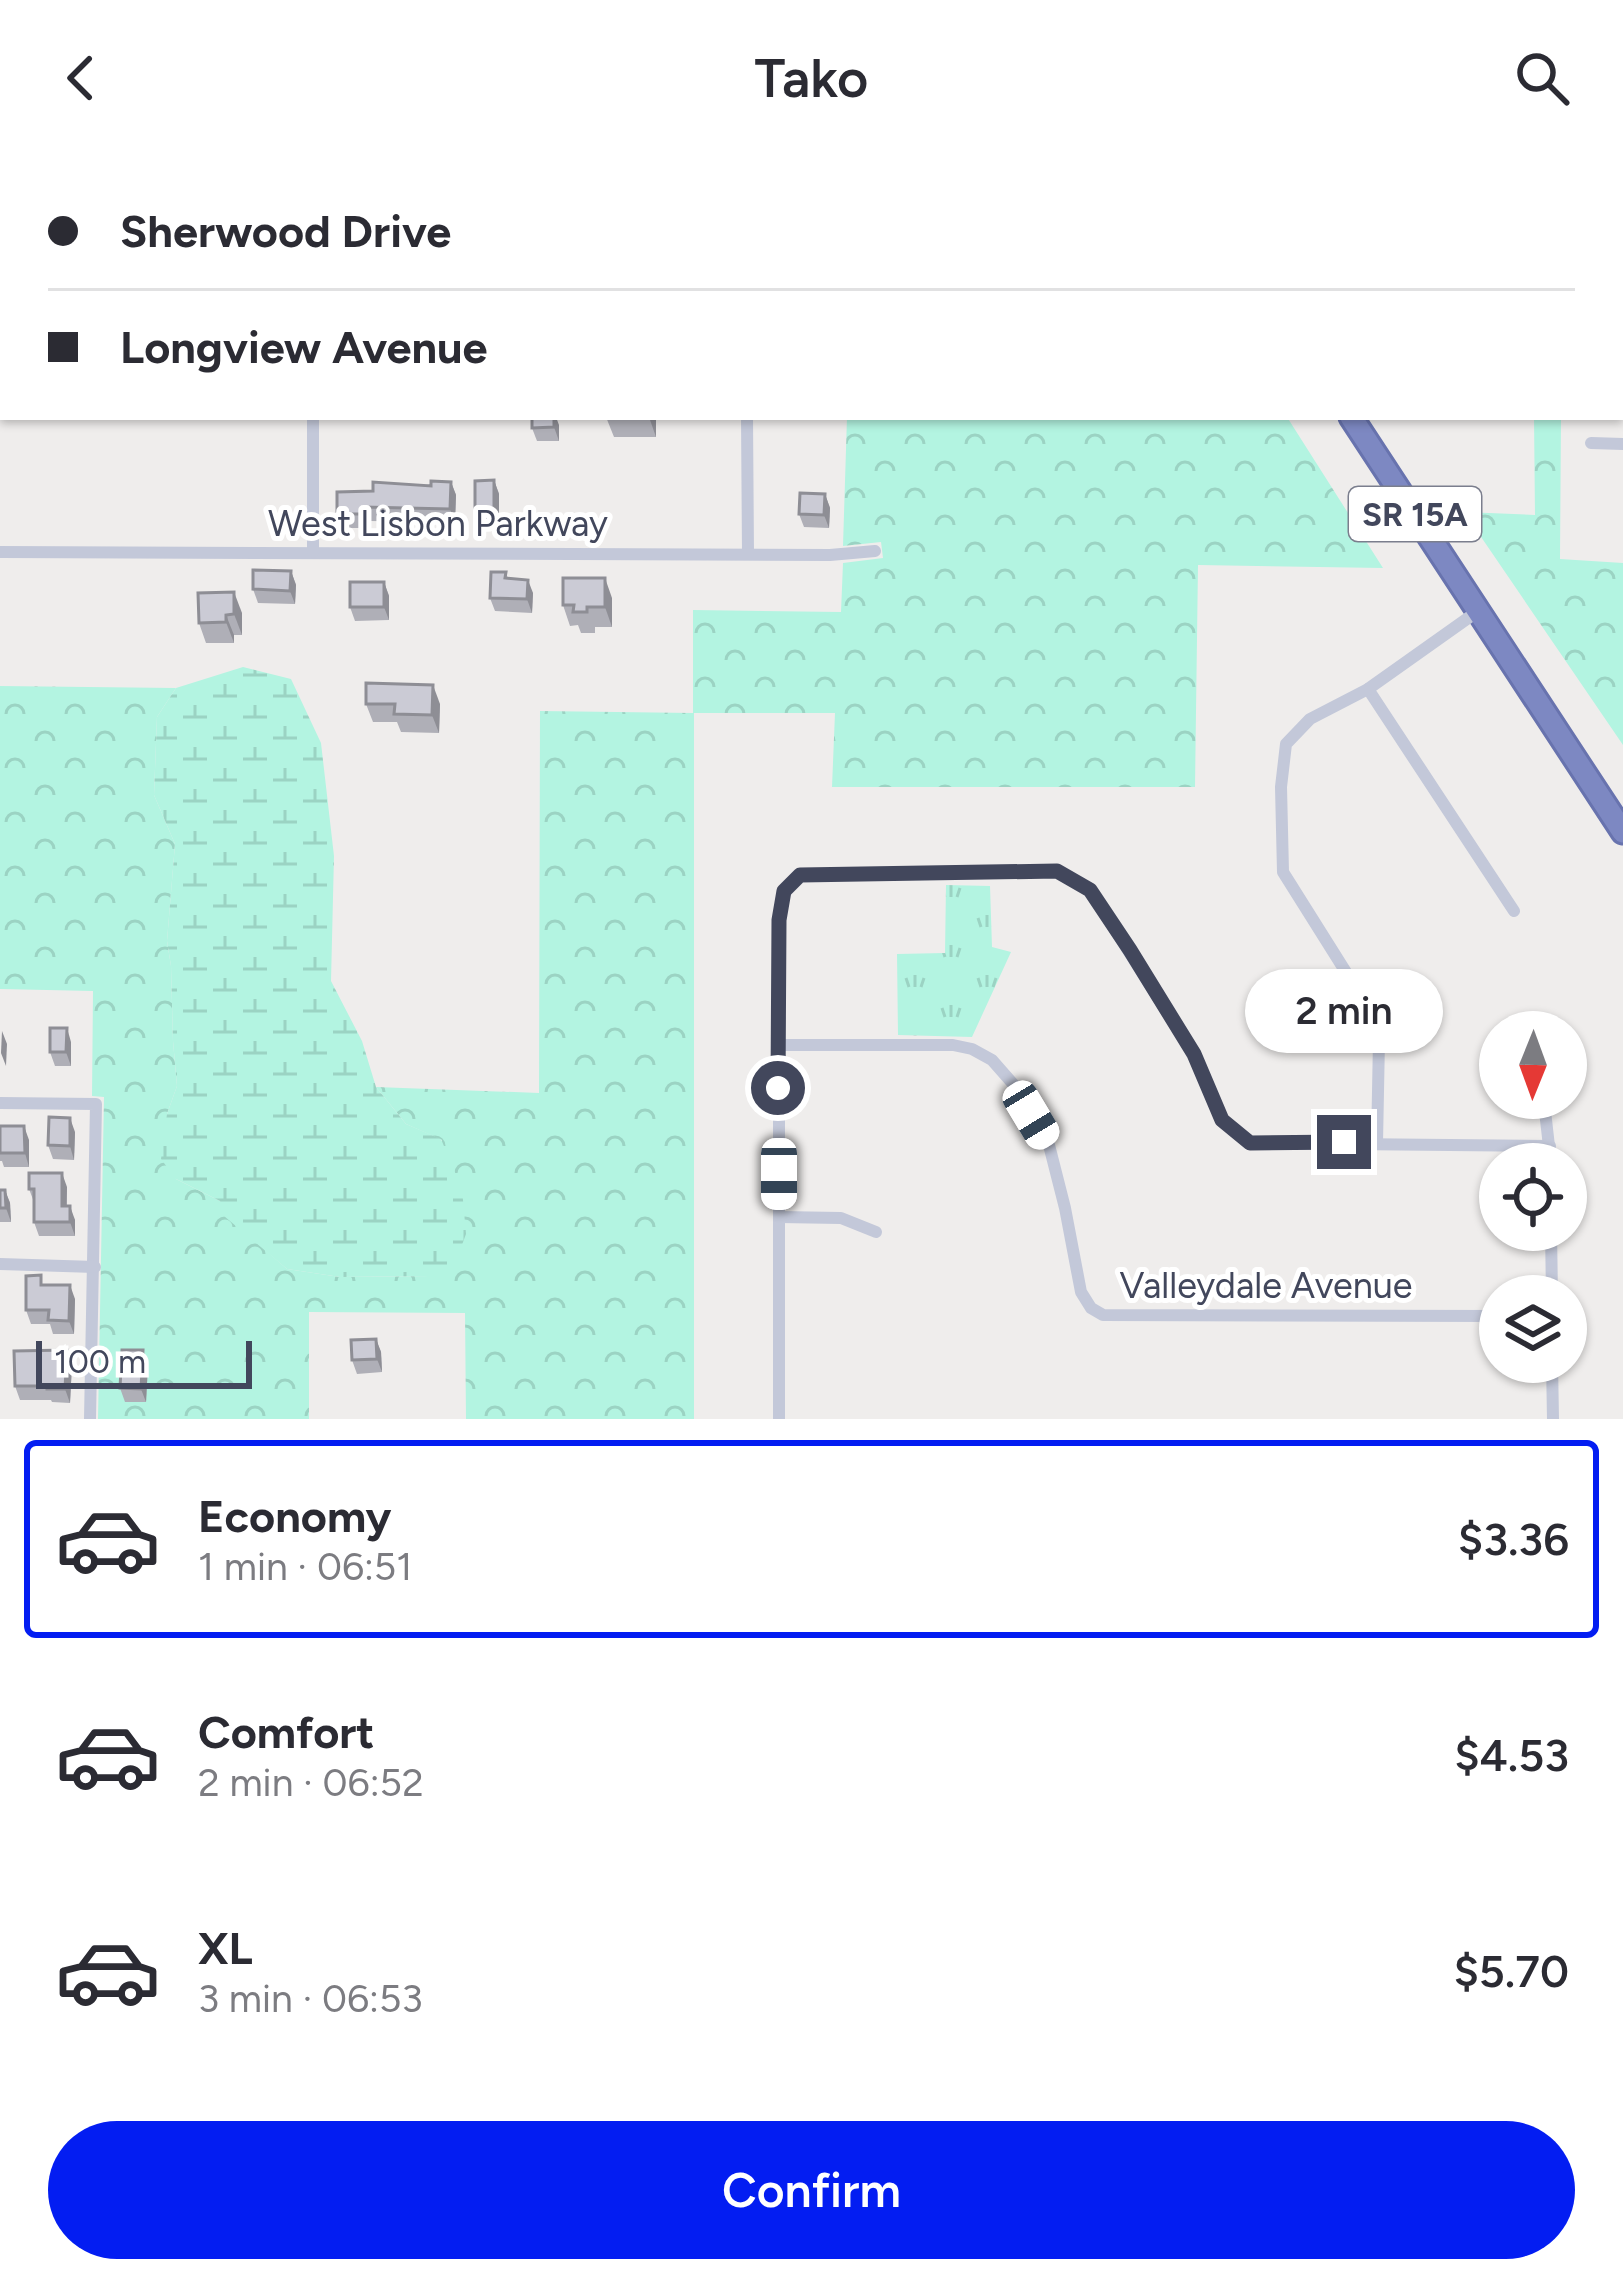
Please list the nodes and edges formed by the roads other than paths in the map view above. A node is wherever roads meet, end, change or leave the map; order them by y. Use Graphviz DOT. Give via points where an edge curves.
graph roads {
  1 [pos="313,420"];
  2 [pos="747,420"];
  3 [pos="1353,420"];
  4 [pos="1591,443"];
  5 [pos="1623,444"];
  6 [pos="875,550"];
  7 [pos="0,552"];
  8 [pos="313,552"];
  9 [pos="748,554"];
  10 [pos="1478,611"];
  11 [pos="1368,689"];
  12 [pos="1623,832"];
  13 [pos="1514,911"];
  14 [pos="778,1045"];
  15 [pos="0,1102"];
  16 [pos="1377,1142"];
  17 [pos="1479,1144"];
  18 [pos="779,1217"];
  19 [pos="876,1232"];
  20 [pos="0,1264"];
  21 [pos="94,1267"];
  22 [pos="1479,1316"];
  23 [pos="1552,1383"];
  24 [pos="91,1419"];
  25 [pos="779,1419"];
  26 [pos="1552,1419"];
  1 -- 8 [label="street"];
  2 -- 9 [label="street"];
  3 -- 10 [label="highway, SR 15A"];
  4 -- 5 [label="street"];
  6 -- 9 [label="street, West Lisbon Parkway"];
  7 -- 8 [label="street, West Lisbon Parkway"];
  8 -- 9 [label="street, West Lisbon Parkway"];
  10 -- 11 [label="street"];
  10 -- 12 [label="highway, SR 15A"];
  11 -- 13 [label="street"];
  11 -- 16 [label="street" via="1310,719 1286,744 1281,787 1283,872 1371,1012 1379,1040"];
  14 -- 16 [label="street" via="779,920 784,891 800,875 1057,871 1090,890 1130,950 1194,1054 1222,1120 1250,1143"];
  14 -- 18 [label="street"];
  14 -- 22 [label="street, Valleydale Avenue" via="953,1045 992,1060 1049,1145 1081,1292 1103,1315"];
  15 -- 21 [label="street" via="96,1104"];
  16 -- 17 [label="street"];
  18 -- 19 [label="street" via="841,1218"];
  18 -- 25 [label="street"];
  20 -- 21 [label="street"];
  21 -- 24 [label="street"];
  23 -- 26 [label="street"];
}
